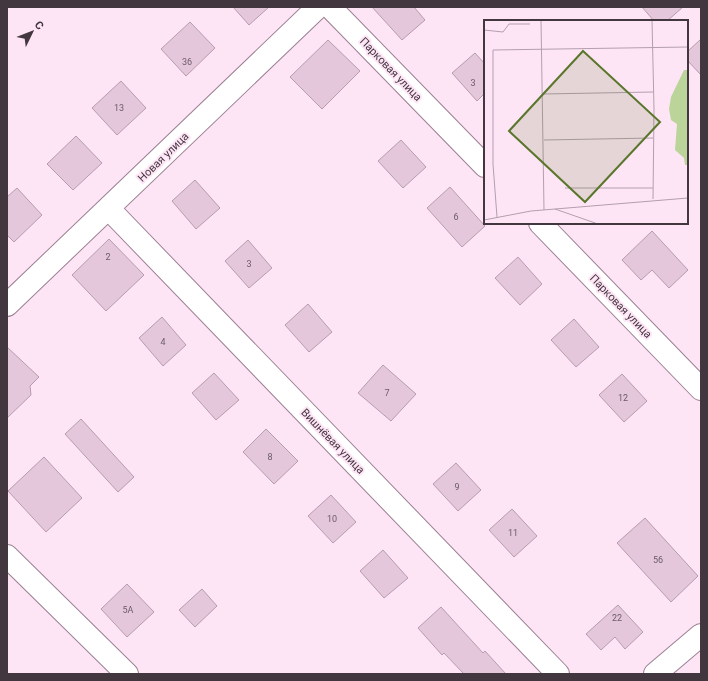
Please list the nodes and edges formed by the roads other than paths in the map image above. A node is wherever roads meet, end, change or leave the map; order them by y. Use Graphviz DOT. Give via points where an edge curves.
graph roads {
  1 [pos="318,7"];
  2 [pos="330,7"];
  3 [pos="484,165"];
  4 [pos="109,209"];
  5 [pos="541,224"];
  6 [pos="7,305"];
  7 [pos="701,389"];
  8 [pos="7,556"];
  9 [pos="701,635"];
  10 [pos="127,674"];
  11 [pos="558,674"];
  12 [pos="655,674"];
  1 -- 4 [label="street, Новая улица"];
  2 -- 3 [label="street, Парковая улица"];
  4 -- 6 [label="street, Новая улица"];
  4 -- 11 [label="street, Вишнёвая улица"];
  5 -- 7 [label="street, Парковая улица"];
  8 -- 10 [label="street"];
  9 -- 12 [label="street"];
}
